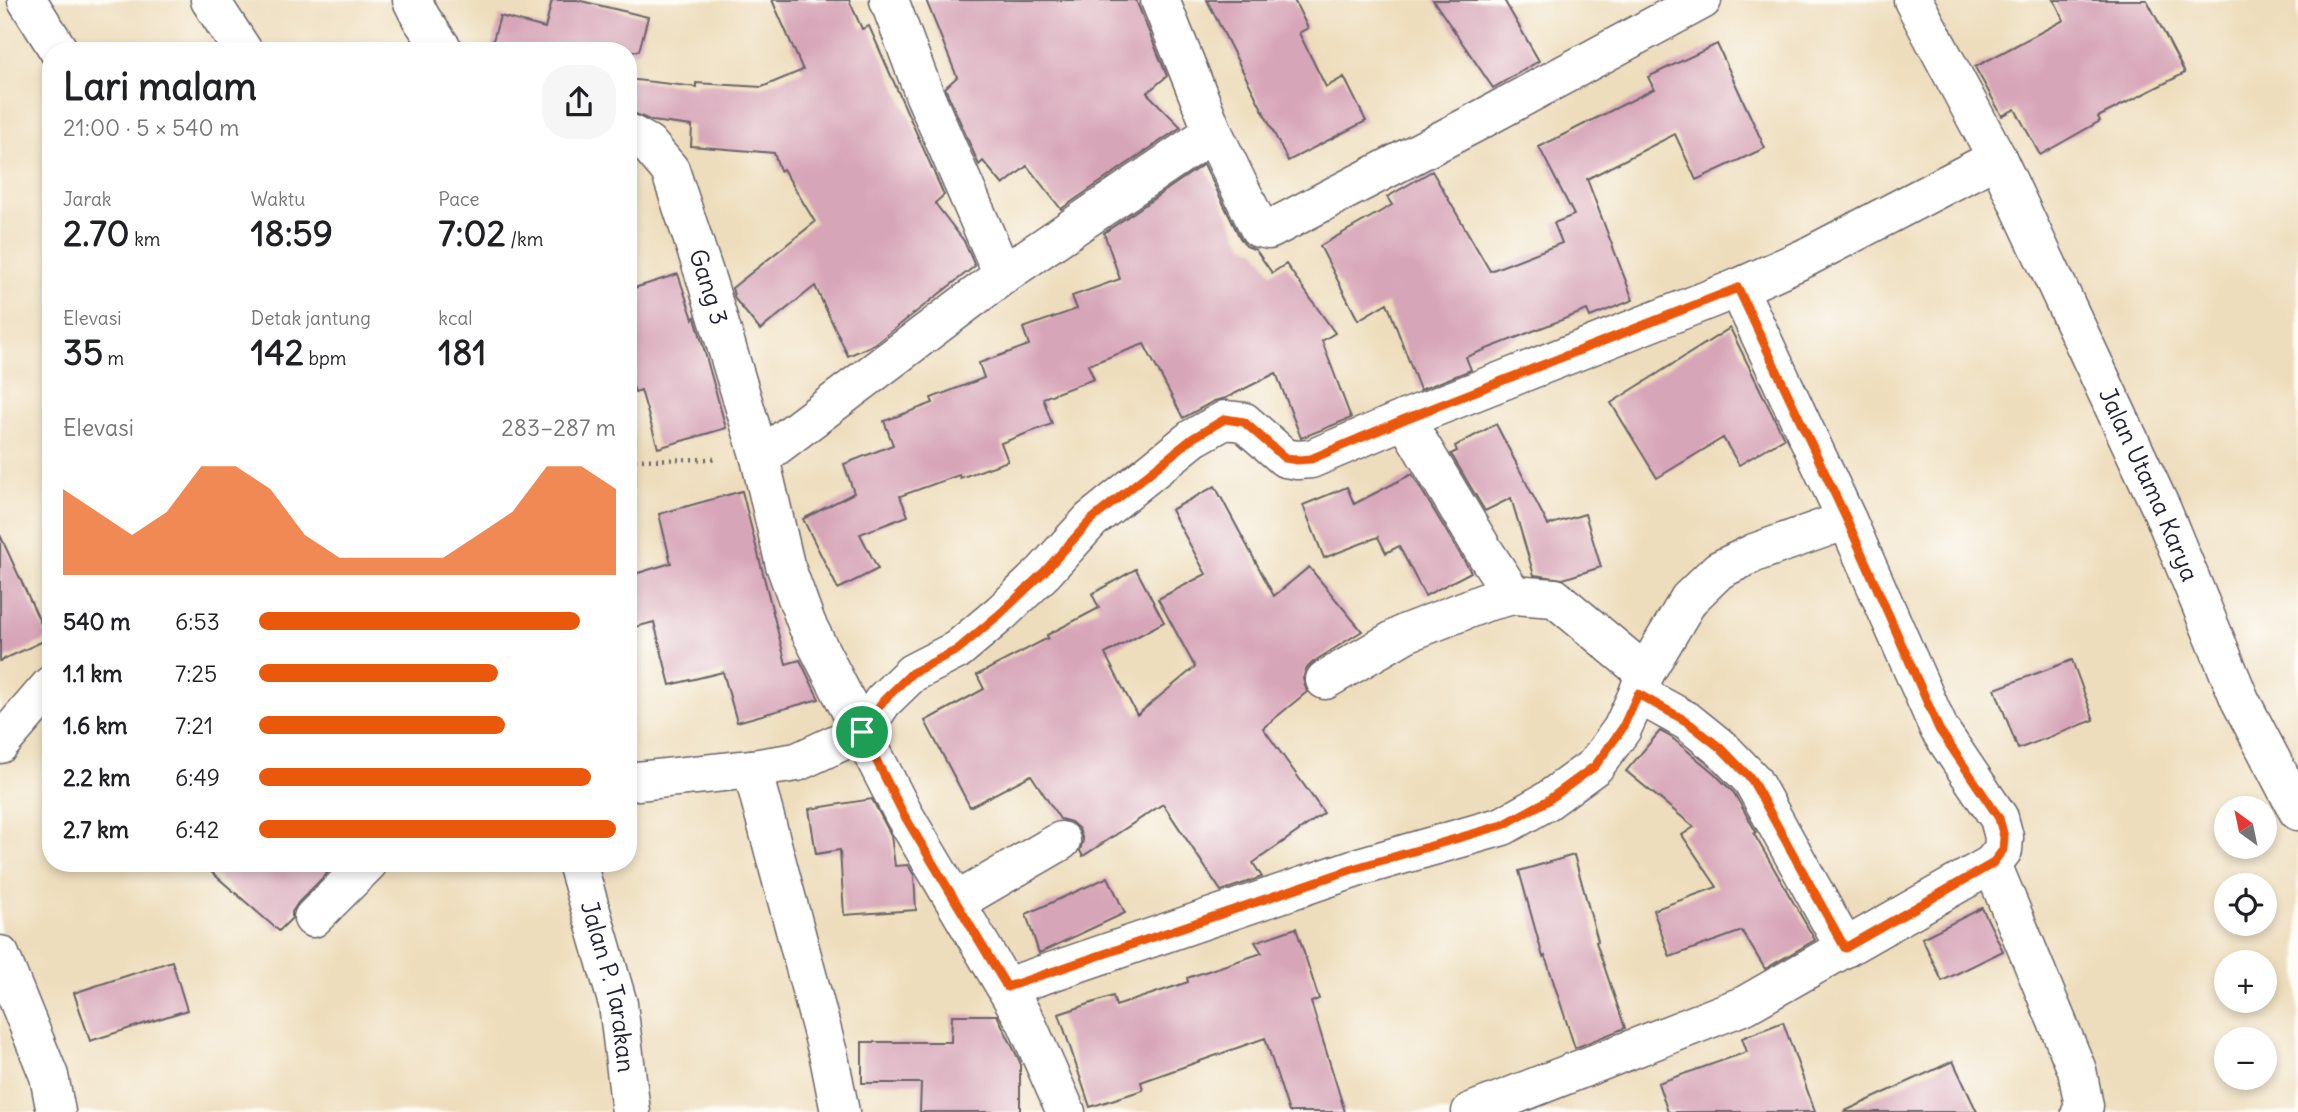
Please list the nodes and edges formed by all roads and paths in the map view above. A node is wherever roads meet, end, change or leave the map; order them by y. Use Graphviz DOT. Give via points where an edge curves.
graph roads {
  1 [pos="27,0"];
  2 [pos="210,0"];
  3 [pos="412,0"];
  4 [pos="889,0"];
  5 [pos="1160,0"];
  6 [pos="1702,0"];
  7 [pos="1913,0"];
  8 [pos="53,42"];
  9 [pos="237,42"];
  10 [pos="438,42"];
  11 [pos="1213,132"];
  12 [pos="637,138"];
  13 [pos="1997,158"];
  14 [pos="1003,275"];
  15 [pos="1738,288"];
  16 [pos="1405,419"];
  17 [pos="760,458"];
  18 [pos="637,460"];
  19 [pos="1847,520"];
  20 [pos="1513,595"];
  21 [pos="1325,680"];
  22 [pos="1642,683"];
  23 [pos="42,695"];
  24 [pos="862,732"];
  25 [pos="0,744"];
  26 [pos="752,769"];
  27 [pos="637,781"];
  28 [pos="2298,811"];
  29 [pos="1061,841"];
  30 [pos="1992,864"];
  31 [pos="359,872"];
  32 [pos="580,872"];
  33 [pos="956,902"];
  34 [pos="313,918"];
  35 [pos="1845,948"];
  36 [pos="0,955"];
  37 [pos="1007,987"];
  38 [pos="56,1112"];
  39 [pos="631,1112"];
  40 [pos="840,1112"];
  41 [pos="1066,1112"];
  42 [pos="1471,1112"];
  43 [pos="2081,1112"];
  1 -- 8 [label="street"];
  2 -- 9 [label="street"];
  3 -- 10 [label="street"];
  4 -- 14 [label="street" via="925,96"];
  5 -- 11 [label="street"];
  6 -- 11 [label="street" via="1269,230 1259,228"];
  7 -- 13 [label="street, Jalan Utama Karya"];
  11 -- 14 [label="street"];
  12 -- 17 [label="street, Gang 3" via="670,170"];
  13 -- 15 [label="street"];
  13 -- 28 [label="street, Jalan Utama Karya" via="2162,510 2240,700"];
  14 -- 17 [label="street"];
  15 -- 16 [label="street"];
  15 -- 19 [label="street"];
  16 -- 20 [label="street"];
  16 -- 24 [label="street" via="1311,459 1297,460 1285,458 1244,422 1225,419 1193,438 1091,520 1044,572 957,650 912,673 883,701"];
  17 -- 18 [label="path"];
  17 -- 24 [label="street, Gang 3" via="785,565 807,625"];
  19 -- 22 [label="street" via="1719,570 1689,598"];
  19 -- 30 [label="street" via="1939,729 1999,818 2003,850"];
  20 -- 21 [label="street" via="1406,633"];
  20 -- 22 [label="street" via="1555,598"];
  22 -- 35 [label="street" via="1752,780"];
  22 -- 37 [label="street" via="1622,729 1595,766 1547,801 1503,825 1359,867"];
  23 -- 25 [label="street"];
  24 -- 26 [label="street" via="797,762"];
  24 -- 33 [label="street, Gang 3"];
  26 -- 27 [label="street"];
  26 -- 40 [label="street"];
  29 -- 33 [label="street"];
  30 -- 35 [label="street"];
  30 -- 43 [label="street" via="2077,1070 2084,1106"];
  31 -- 34 [label="street"];
  32 -- 39 [label="street, Jalan P. Tarakan" via="618,1004"];
  33 -- 37 [label="street, Gang 3"];
  35 -- 42 [label="street" via="1745,1005"];
  36 -- 38 [label="street" via="49,1076"];
  37 -- 41 [label="street, Gang 3"];
}
